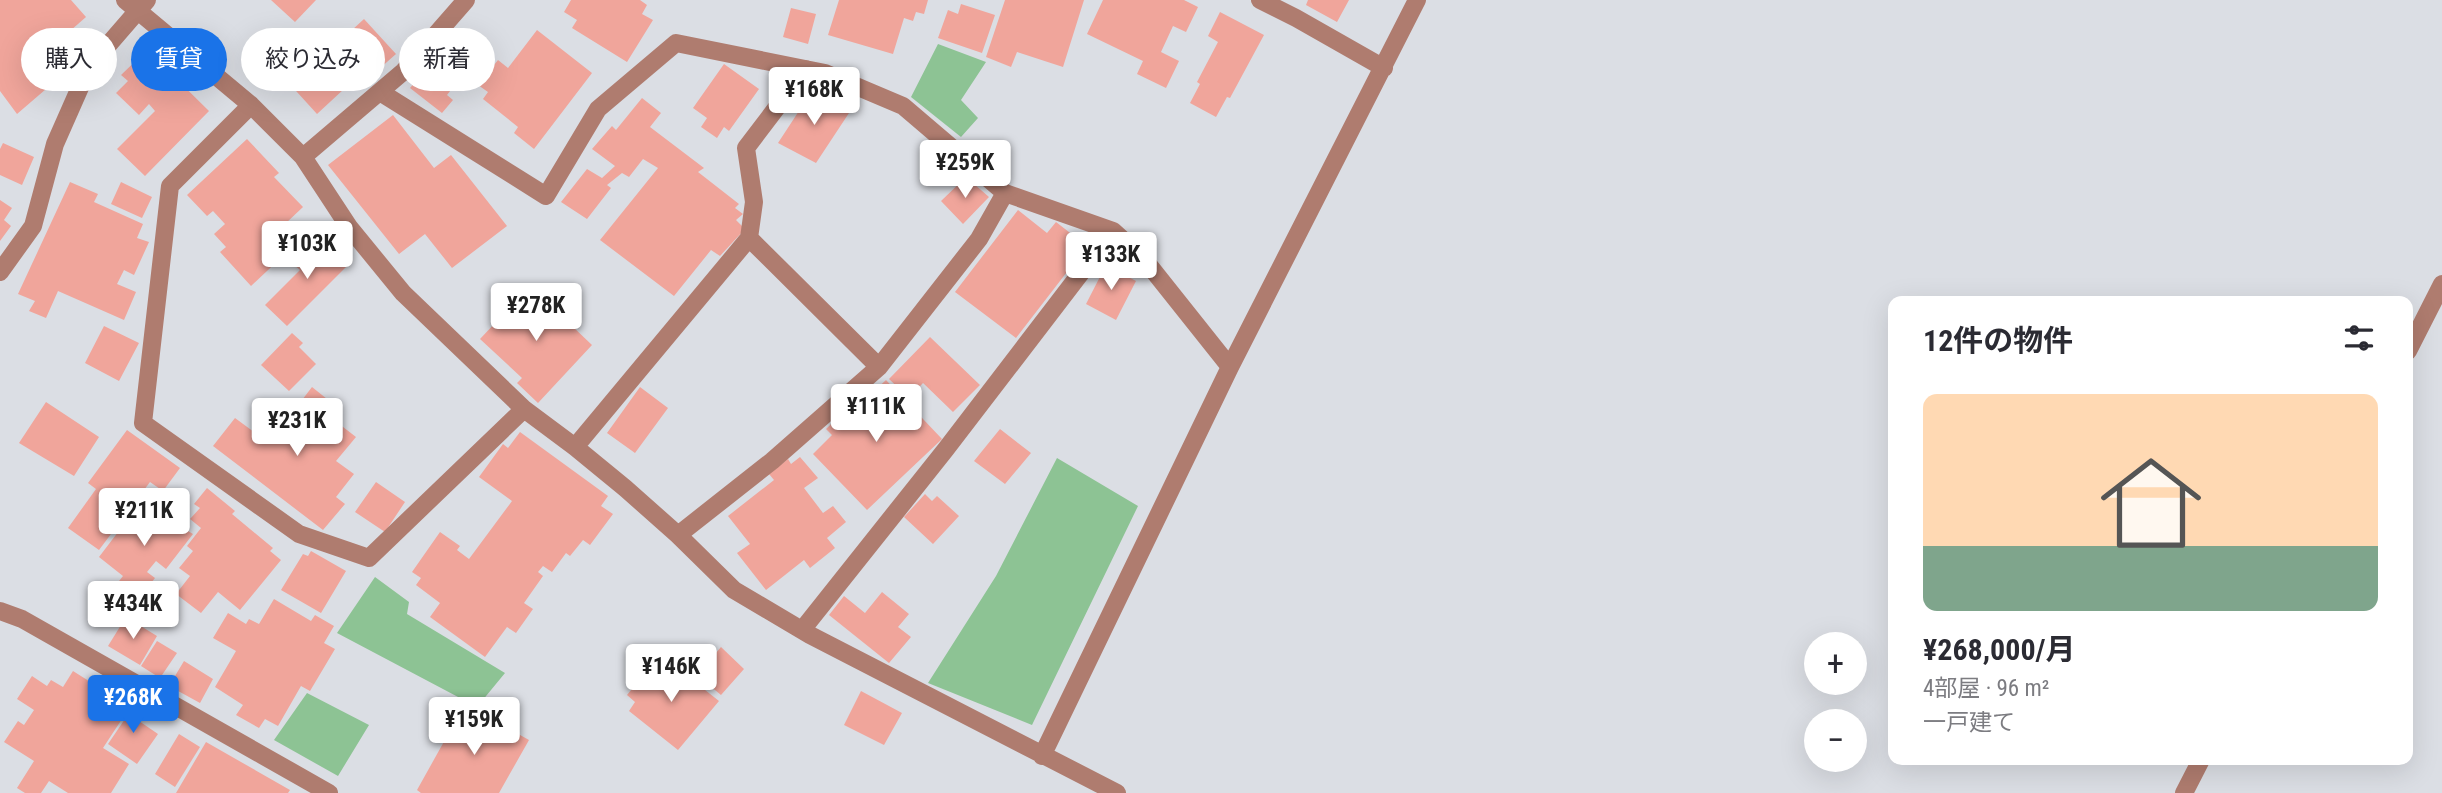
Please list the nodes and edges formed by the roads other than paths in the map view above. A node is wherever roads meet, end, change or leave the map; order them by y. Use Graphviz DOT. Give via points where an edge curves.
graph roads {
  1 [pos="466,0"];
  2 [pos="1260,0"];
  3 [pos="1417,0"];
  4 [pos="137,4"];
  5 [pos="1384,68"];
  6 [pos="806,69"];
  7 [pos="380,92"];
  8 [pos="251,105"];
  9 [pos="303,157"];
  10 [pos="1005,192"];
  11 [pos="1114,231"];
  12 [pos="748,238"];
  13 [pos="0,272"];
  14 [pos="2442,284"];
  15 [pos="2413,341"];
  16 [pos="878,367"];
  17 [pos="1230,367"];
  18 [pos="524,409"];
  19 [pos="575,447"];
  20 [pos="678,535"];
  21 [pos="0,611"];
  22 [pos="802,630"];
  23 [pos="1042,756"];
  24 [pos="2198,765"];
  25 [pos="329,793"];
  26 [pos="1117,793"];
  27 [pos="2184,793"];
  1 -- 7 [label="street" via="404,72"];
  2 -- 5 [label="street"];
  3 -- 5 [label="street"];
  4 -- 8 [label="street"];
  4 -- 13 [label="street" via="89,67 55,144 33,226"];
  5 -- 17 [label="street"];
  6 -- 7 [label="street" via="676,43 598,109 546,196"];
  6 -- 10 [label="street" via="903,106"];
  6 -- 12 [label="street" via="746,148 754,202"];
  7 -- 9 [label="street"];
  8 -- 9 [label="street"];
  8 -- 18 [label="street" via="170,186 143,423 299,534 369,558"];
  9 -- 18 [label="street" via="349,227 403,293"];
  10 -- 11 [label="street"];
  10 -- 16 [label="street" via="979,239"];
  11 -- 17 [label="street" via="1144,259"];
  11 -- 22 [label="street"];
  12 -- 16 [label="street"];
  12 -- 19 [label="street"];
  14 -- 15 [label="street"];
  16 -- 20 [label="street"];
  17 -- 23 [label="street"];
  18 -- 19 [label="street"];
  19 -- 20 [label="street"];
  20 -- 22 [label="street" via="734,590"];
  21 -- 25 [label="street"];
  22 -- 23 [label="street"];
  23 -- 26 [label="street"];
  24 -- 27 [label="street"];
}
